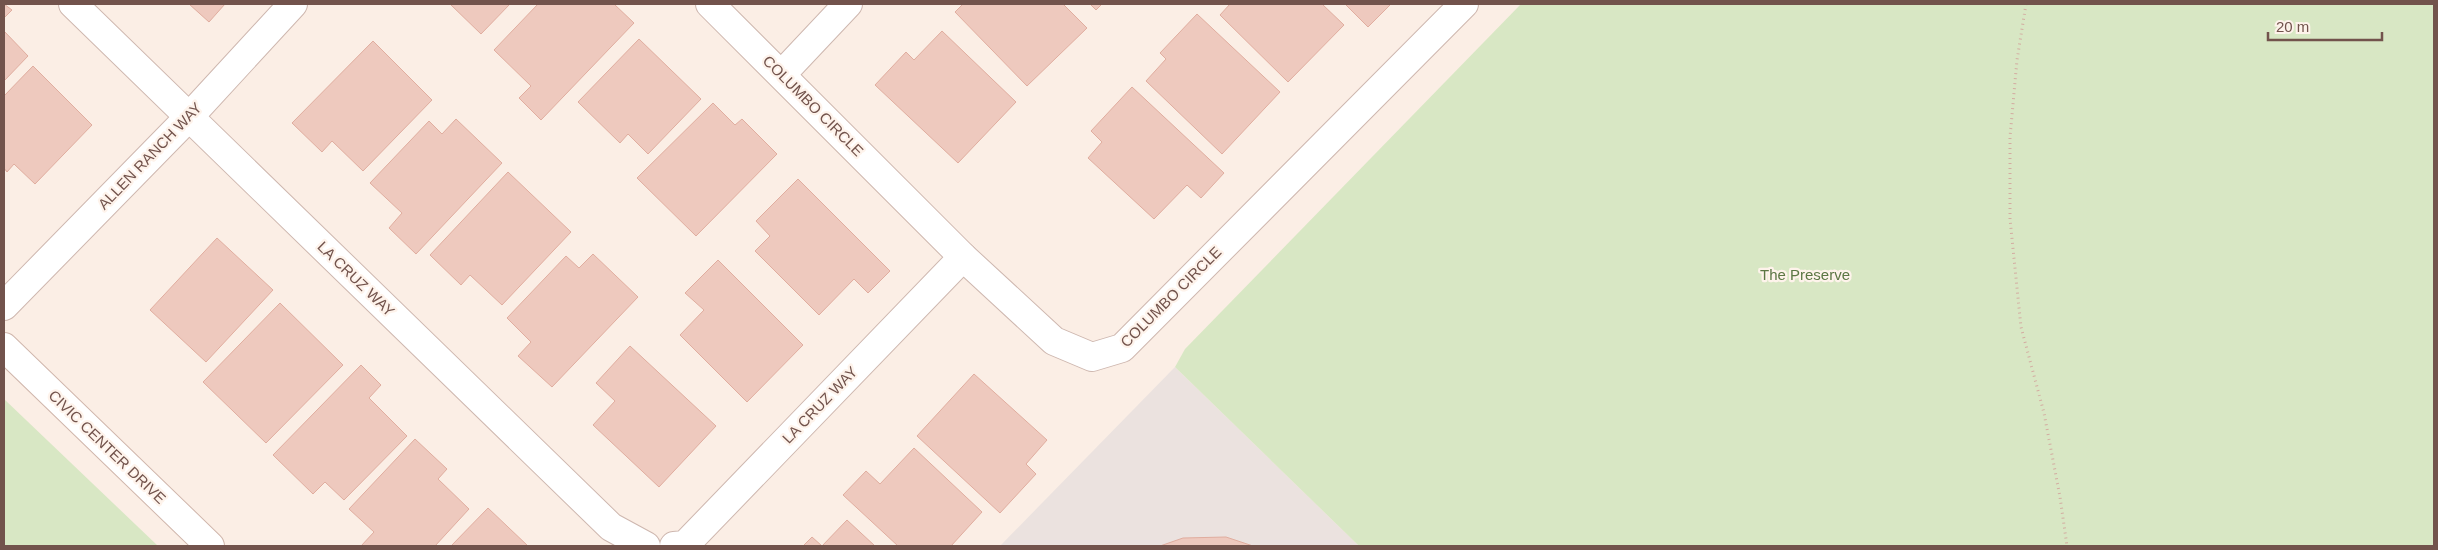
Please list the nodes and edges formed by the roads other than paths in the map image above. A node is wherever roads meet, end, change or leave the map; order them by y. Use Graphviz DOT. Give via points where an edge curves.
graph roads {
  1 [pos="73,4"];
  2 [pos="293,4"];
  3 [pos="710,4"];
  4 [pos="848,4"];
  5 [pos="1464,4"];
  6 [pos="782,74"];
  7 [pos="189,117"];
  8 [pos="963,257"];
  9 [pos="4,306"];
  10 [pos="4,347"];
  11 [pos="210,546"];
  12 [pos="646,546"];
  13 [pos="674,546"];
  1 -- 7 [label="street, LA CRUZ WAY"];
  2 -- 7 [label="street, ALLEN RANCH WAY"];
  3 -- 6 [label="street, COLUMBO CIRCLE"];
  4 -- 6 [label="street"];
  5 -- 8 [label="street, COLUMBO CIRCLE" via="1122,348 1092,357 1054,341"];
  6 -- 8 [label="street, COLUMBO CIRCLE"];
  7 -- 9 [label="street, ALLEN RANCH WAY"];
  7 -- 12 [label="street, LA CRUZ WAY" via="611,527"];
  8 -- 13 [label="street, LA CRUZ WAY" via="685,545"];
  10 -- 11 [label="street, CIVIC CENTER DRIVE"];
}
